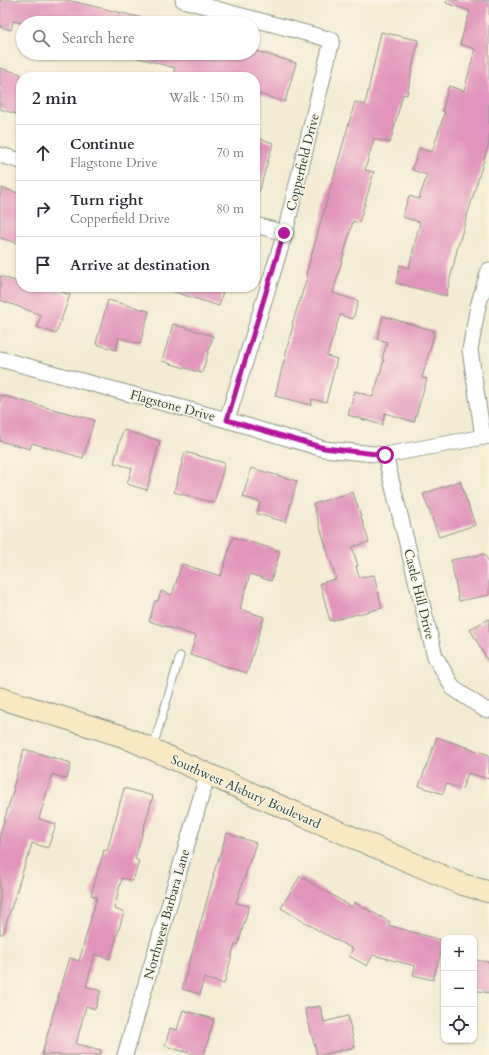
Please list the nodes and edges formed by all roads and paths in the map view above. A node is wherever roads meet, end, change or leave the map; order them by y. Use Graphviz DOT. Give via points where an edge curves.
graph roads {
  1 [pos="183,0"];
  2 [pos="243,16"];
  3 [pos="260,21"];
  4 [pos="0,155"];
  5 [pos="16,160"];
  6 [pos="260,226"];
  7 [pos="284,233"];
  8 [pos="489,270"];
  9 [pos="0,359"];
  10 [pos="227,420"];
  11 [pos="486,437"];
  12 [pos="385,455"];
  13 [pos="180,656"];
  14 [pos="1,703"];
  15 [pos="489,710"];
  16 [pos="153,749"];
  17 [pos="208,774"];
  18 [pos="489,892"];
  19 [pos="125,1055"];
  1 -- 2 [label="street, Copperfield Drive"];
  3 -- 7 [label="street, Copperfield Drive" via="332,40"];
  4 -- 5 [label="street"];
  6 -- 7 [label="street"];
  7 -- 10 [label="street, Copperfield Drive"];
  8 -- 11 [label="street" via="478,306 470,350"];
  9 -- 10 [label="street, Flagstone Drive"];
  10 -- 12 [label="street, Flagstone Drive" via="324,448"];
  11 -- 12 [label="street, Flagstone Drive"];
  12 -- 15 [label="street, Castle Hill Drive" via="435,656 453,688"];
  13 -- 16 [label="lane"];
  14 -- 16 [label="main road, Southwest Alsbury Boulevard" via="122,736"];
  16 -- 17 [label="main road, Southwest Alsbury Boulevard"];
  17 -- 18 [label="main road, Southwest Alsbury Boulevard" via="461,884"];
  17 -- 19 [label="street, Northwest Barbara Lane"];
}
